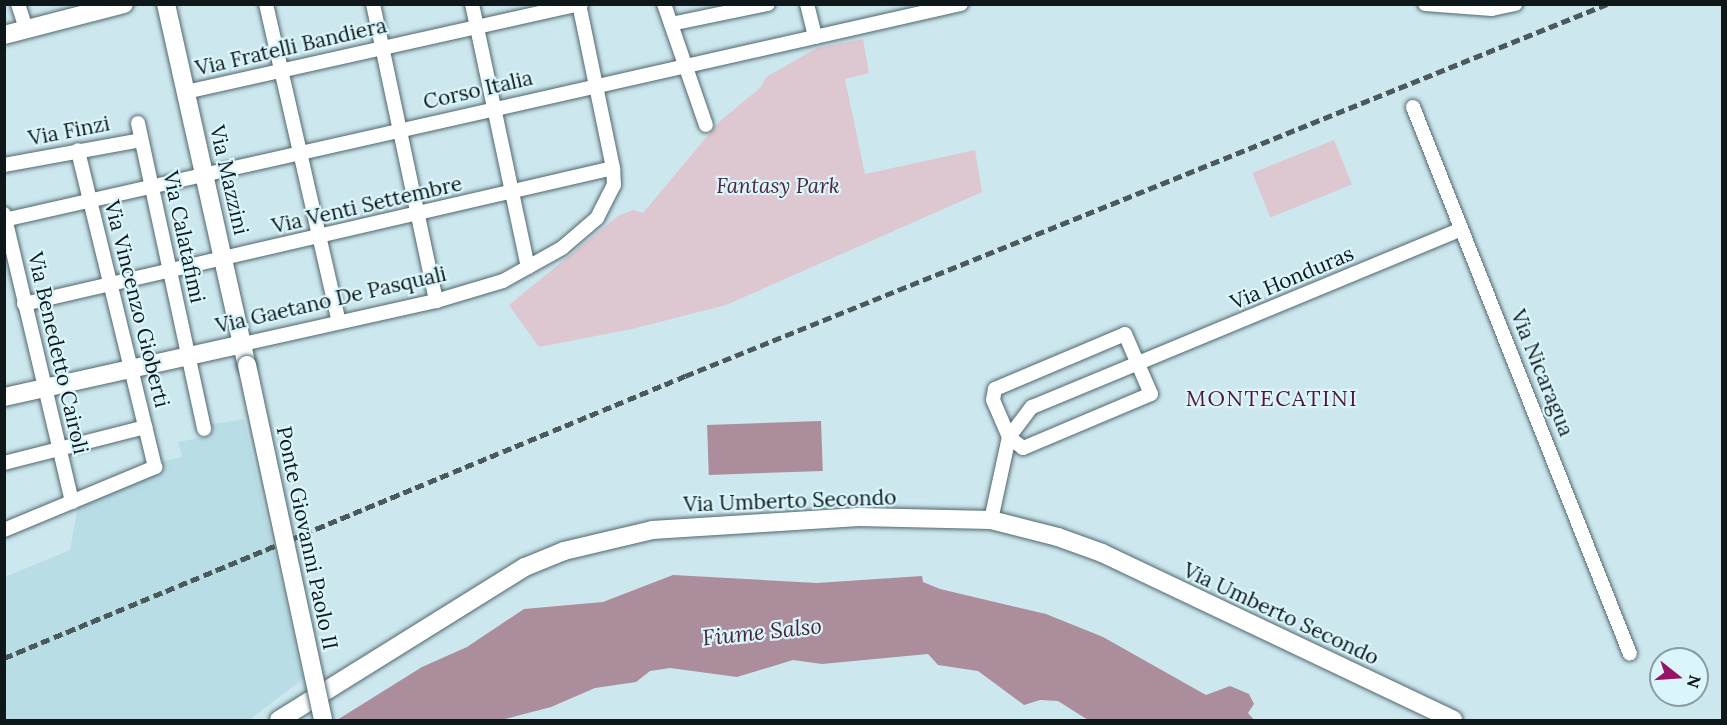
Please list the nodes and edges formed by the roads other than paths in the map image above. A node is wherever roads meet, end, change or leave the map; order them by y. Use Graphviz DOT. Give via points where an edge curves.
graph roads {
  1 [pos="18,4"];
  2 [pos="124,4"];
  3 [pos="166,4"];
  4 [pos="266,4"];
  5 [pos="373,4"];
  6 [pos="472,4"];
  7 [pos="664,4"];
  8 [pos="768,4"];
  9 [pos="807,4"];
  10 [pos="961,4"];
  11 [pos="1425,4"];
  12 [pos="580,5"];
  13 [pos="1507,5"];
  14 [pos="946,6"];
  15 [pos="79,9"];
  16 [pos="711,10"];
  17 [pos="670,24"];
  18 [pos="477,27"];
  19 [pos="26,29"];
  20 [pos="4,35"];
  21 [pos="815,37"];
  22 [pos="382,48"];
  23 [pos="685,66"];
  24 [pos="281,70"];
  25 [pos="597,84"];
  26 [pos="186,92"];
  27 [pos="494,107"];
  28 [pos="1413,107"];
  29 [pos="138,123"];
  30 [pos="706,124"];
  31 [pos="400,129"];
  32 [pos="141,140"];
  33 [pos="78,150"];
  34 [pos="300,151"];
  35 [pos="4,165"];
  36 [pos="613,168"];
  37 [pos="204,174"];
  38 [pos="151,185"];
  39 [pos="512,194"];
  40 [pos="90,200"];
  41 [pos="419,215"];
  42 [pos="5,218"];
  43 [pos="1461,229"];
  44 [pos="319,237"];
  45 [pos="224,259"];
  46 [pos="528,267"];
  47 [pos="169,271"];
  48 [pos="110,284"];
  49 [pos="436,301"];
  50 [pos="24,304"];
  51 [pos="339,322"];
  52 [pos="243,344"];
  53 [pos="188,357"];
  54 [pos="1139,364"];
  55 [pos="247,365"];
  56 [pos="131,370"];
  57 [pos="45,390"];
  58 [pos="4,397"];
  59 [pos="145,427"];
  60 [pos="204,429"];
  61 [pos="1009,437"];
  62 [pos="58,449"];
  63 [pos="4,463"];
  64 [pos="72,501"];
  65 [pos="991,520"];
  66 [pos="4,530"];
  67 [pos="1630,654"];
  68 [pos="279,720"];
  69 [pos="323,720"];
  70 [pos="1453,720"];
  1 -- 19 [label="street"];
  2 -- 15 [label="main road"];
  3 -- 26 [label="main road, Via Mazzini"];
  4 -- 24 [label="street"];
  5 -- 22 [label="street"];
  6 -- 18 [label="street"];
  7 -- 17 [label="street"];
  8 -- 16 [label="street"];
  9 -- 21 [label="street"];
  10 -- 14 [label="street, Corso Italia"];
  11 -- 13 [label="street"];
  12 -- 18 [label="street, Via Fratelli Bandiera"];
  12 -- 25 [label="street"];
  14 -- 21 [label="street, Corso Italia"];
  15 -- 19 [label="main road"];
  16 -- 17 [label="street"];
  17 -- 23 [label="street"];
  18 -- 22 [label="street, Via Fratelli Bandiera"];
  18 -- 27 [label="street"];
  19 -- 20 [label="main road"];
  21 -- 23 [label="street, Corso Italia"];
  22 -- 24 [label="street, Via Fratelli Bandiera"];
  22 -- 31 [label="street"];
  23 -- 25 [label="street, Corso Italia"];
  23 -- 30 [label="street"];
  24 -- 26 [label="street, Via Fratelli Bandiera"];
  24 -- 34 [label="street"];
  25 -- 27 [label="street, Corso Italia"];
  25 -- 36 [label="street"];
  26 -- 37 [label="main road, Via Mazzini"];
  27 -- 31 [label="street, Corso Italia"];
  27 -- 39 [label="street"];
  28 -- 43 [label="street, Via Nicaragua"];
  29 -- 32 [label="street, Via Calatafimi"];
  31 -- 34 [label="street, Corso Italia"];
  31 -- 41 [label="street"];
  32 -- 33 [label="street, Via Finzi"];
  32 -- 38 [label="street, Via Calatafimi"];
  33 -- 35 [label="street, Via Finzi"];
  33 -- 40 [label="street, Via Vincenzo Gioberti"];
  34 -- 37 [label="street, Corso Italia"];
  34 -- 44 [label="street"];
  36 -- 39 [label="street, Via Venti Settembre"];
  36 -- 46 [label="street, Via Gaetano De Pasquali" via="614,185 597,218 562,248"];
  37 -- 38 [label="street, Corso Italia"];
  37 -- 45 [label="main road, Via Mazzini"];
  38 -- 40 [label="street, Corso Italia"];
  38 -- 47 [label="street, Via Calatafimi"];
  39 -- 41 [label="street, Via Venti Settembre"];
  39 -- 46 [label="street"];
  40 -- 42 [label="street, Corso Italia"];
  40 -- 48 [label="street, Via Vincenzo Gioberti"];
  41 -- 44 [label="street, Via Venti Settembre"];
  41 -- 49 [label="street"];
  42 -- 50 [label="street, Via Benedetto Cairoli"];
  43 -- 54 [label="street, Via Honduras"];
  43 -- 67 [label="street, Via Nicaragua"];
  44 -- 45 [label="street, Via Venti Settembre"];
  44 -- 51 [label="street"];
  45 -- 47 [label="street, Via Venti Settembre"];
  45 -- 52 [label="main road, Via Mazzini"];
  46 -- 49 [label="street, Via Gaetano De Pasquali" via="503,281"];
  47 -- 48 [label="street, Via Venti Settembre"];
  47 -- 53 [label="street, Via Calatafimi"];
  48 -- 50 [label="street, Via Venti Settembre"];
  48 -- 56 [label="street, Via Vincenzo Gioberti"];
  49 -- 51 [label="street, Via Gaetano De Pasquali"];
  50 -- 57 [label="street, Via Benedetto Cairoli"];
  51 -- 52 [label="street, Via Gaetano De Pasquali"];
  52 -- 53 [label="main road, Via Gaetano De Pasquali"];
  52 -- 55 [label="main road, Via Mazzini"];
  53 -- 56 [label="main road, Via Gaetano De Pasquali"];
  53 -- 60 [label="street, Via Calatafimi"];
  54 -- 61 [label="street, Via Honduras" via="1032,407"];
  54 -- 61 [label="street" via="1151,394 1023,448"];
  54 -- 61 [label="street" via="1125,334 995,389 993,400"];
  55 -- 69 [label="main road, Ponte Giovanni Paolo II, bridge"];
  56 -- 57 [label="main road, Via Gaetano De Pasquali"];
  56 -- 59 [label="street, Via Vincenzo Gioberti"];
  57 -- 58 [label="main road, Via Gaetano De Pasquali"];
  57 -- 62 [label="street, Via Benedetto Cairoli"];
  59 -- 62 [label="street"];
  59 -- 64 [label="street, Via Vincenzo Gioberti" via="154,467"];
  61 -- 65 [label="street, Via Honduras"];
  62 -- 63 [label="street"];
  62 -- 64 [label="street, Via Benedetto Cairoli"];
  64 -- 66 [label="street"];
  65 -- 68 [label="main road, Via Umberto Secondo" via="859,517 652,530 611,537 525,567"];
  65 -- 70 [label="main road, Via Umberto Secondo" via="1102,553"];
}
